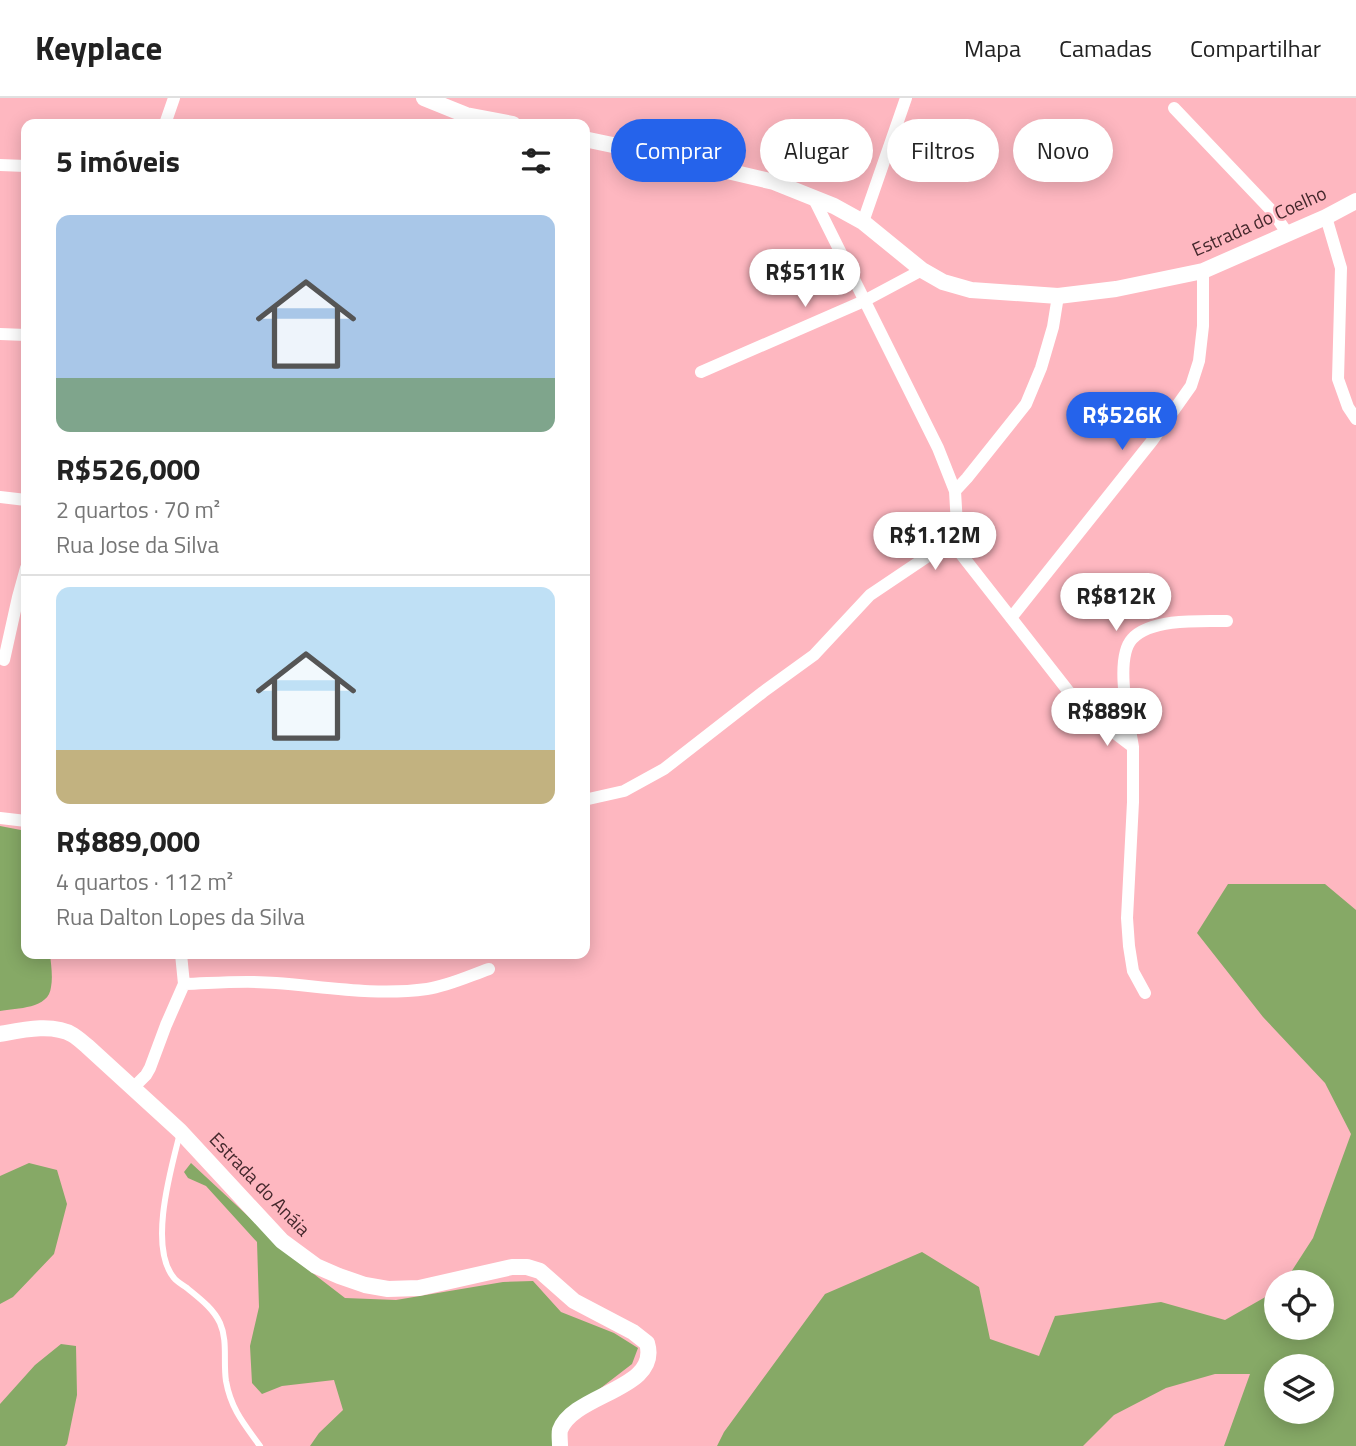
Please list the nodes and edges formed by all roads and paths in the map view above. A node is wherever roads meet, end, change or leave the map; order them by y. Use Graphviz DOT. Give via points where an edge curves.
graph roads {
  1 [pos="174,98"];
  2 [pos="424,98"];
  3 [pos="906,98"];
  4 [pos="1174,108"];
  5 [pos="167,119"];
  6 [pos="487,119"];
  7 [pos="590,140"];
  8 [pos="0,165"];
  9 [pos="21,166"];
  10 [pos="814,199"];
  11 [pos="1356,201"];
  12 [pos="1326,217"];
  13 [pos="863,222"];
  14 [pos="1287,234"];
  15 [pos="922,270"];
  16 [pos="1203,271"];
  17 [pos="1058,296"];
  18 [pos="864,301"];
  19 [pos="0,334"];
  20 [pos="21,335"];
  21 [pos="701,372"];
  22 [pos="1356,419"];
  23 [pos="955,491"];
  24 [pos="0,497"];
  25 [pos="21,499"];
  26 [pos="950,540"];
  27 [pos="21,586"];
  28 [pos="1011,618"];
  29 [pos="1227,621"];
  30 [pos="4,660"];
  31 [pos="1133,747"];
  32 [pos="590,799"];
  33 [pos="0,818"];
  34 [pos="21,820"];
  35 [pos="182,959"];
  36 [pos="489,969"];
  37 [pos="184,984"];
  38 [pos="1145,993"];
  39 [pos="0,1034"];
  40 [pos="133,1088"];
  41 [pos="180,1131"];
  42 [pos="260,1446"];
  43 [pos="560,1446"];
  1 -- 5 [label="street"];
  2 -- 6 [label="street"];
  3 -- 13 [label="street"];
  4 -- 14 [label="street" via="1272,211"];
  7 -- 10 [label="street, Estrada do Coelho" via="774,182"];
  8 -- 9 [label="street"];
  10 -- 13 [label="street, Estrada do Coelho"];
  10 -- 18 [label="street"];
  11 -- 12 [label="street, Estrada do Coelho"];
  12 -- 14 [label="street, Estrada do Coelho"];
  12 -- 22 [label="street" via="1341,268 1338,379"];
  13 -- 15 [label="street, Estrada do Coelho"];
  14 -- 16 [label="street, Estrada do Coelho"];
  15 -- 17 [label="street, Estrada do Coelho" via="971,290"];
  15 -- 18 [label="street"];
  16 -- 17 [label="street, Estrada do Coelho"];
  16 -- 28 [label="street" via="1203,326 1191,386"];
  17 -- 23 [label="street" via="1041,368 1026,404"];
  18 -- 21 [label="street"];
  18 -- 23 [label="street"];
  19 -- 20 [label="street"];
  23 -- 26 [label="street" via="957,526"];
  24 -- 25 [label="street"];
  26 -- 28 [label="street"];
  26 -- 32 [label="street" via="870,595 814,655 664,769 624,791"];
  27 -- 30 [label="street"];
  28 -- 31 [label="street" via="1069,692"];
  29 -- 31 [label="street" via="1164,625 1132,640 1125,654 1123,679"];
  31 -- 38 [label="street" via="1127,918 1133,971"];
  33 -- 34 [label="street"];
  35 -- 37 [label="street"];
  36 -- 37 [label="street" via="447,984 391,992 275,983"];
  37 -- 40 [label="street" via="150,1068"];
  39 -- 40 [label="street, Estrada do Anáia" via="55,1029 72,1034"];
  40 -- 41 [label="street, Estrada do Anáia"];
  41 -- 42 [label="lane" via="162,1220 167,1266 174,1279 203,1301 219,1321 225,1338 226,1381 236,1413"];
  41 -- 43 [label="street, Estrada do Anáia" via="282,1241 327,1271 388,1289 419,1288 527,1267 540,1271 574,1301 647,1343 647,1364 625,1385 568,1419 560,1430"];
}
